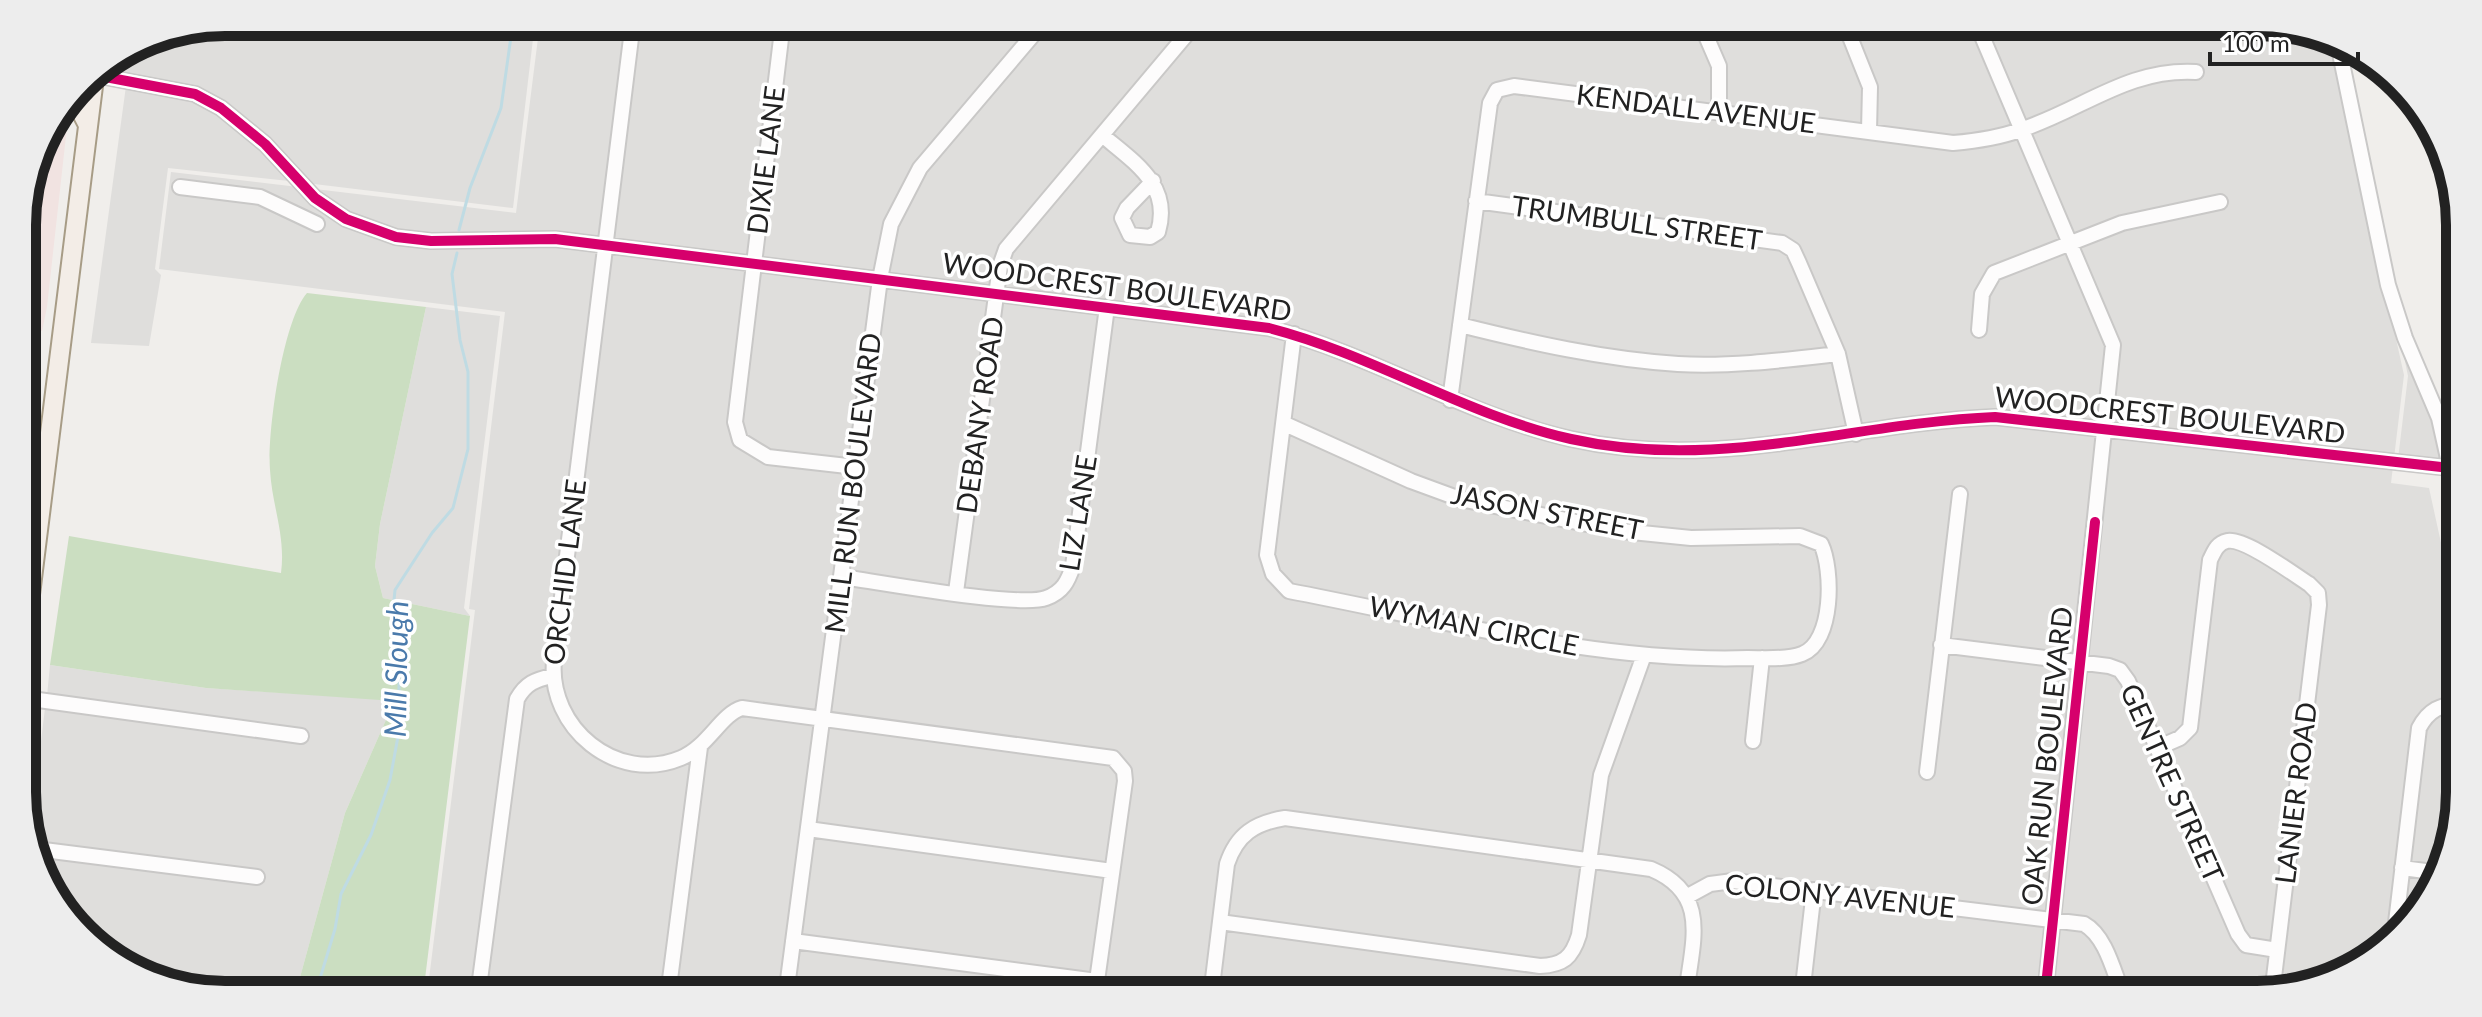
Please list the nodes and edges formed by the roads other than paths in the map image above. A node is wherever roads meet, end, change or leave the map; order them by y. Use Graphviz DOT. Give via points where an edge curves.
graph roads {
  1 [pos="631,36"];
  2 [pos="781,36"];
  3 [pos="1032,36"];
  4 [pos="1185,36"];
  5 [pos="1706,36"];
  6 [pos="1850,36"];
  7 [pos="1982,36"];
  8 [pos="2340,55"];
  9 [pos="2196,72"];
  10 [pos="109,76"];
  11 [pos="91,91"];
  12 [pos="78,106"];
  13 [pos="1719,111"];
  14 [pos="88,126"];
  15 [pos="2022,130"];
  16 [pos="1869,131"];
  17 [pos="1102,135"];
  18 [pos="1153,181"];
  19 [pos="299,183"];
  20 [pos="180,187"];
  21 [pos="1476,201"];
  22 [pos="2220,202"];
  23 [pos="277,203"];
  24 [pos="317,224"];
  25 [pos="2070,242"];
  26 [pos="605,245"];
  27 [pos="753,264"];
  28 [pos="880,279"];
  29 [pos="996,294"];
  30 [pos="1107,307"];
  31 [pos="1460,325"];
  32 [pos="1979,330"];
  33 [pos="1294,334"];
  34 [pos="1838,354"];
  35 [pos="1450,400"];
  36 [pos="1285,424"];
  37 [pos="2106,428"];
  38 [pos="1856,434"];
  39 [pos="2446,450"];
  40 [pos="856,467"];
  41 [pos="2446,468"];
  42 [pos="1960,494"];
  43 [pos="1821,544"];
  44 [pos="36,546"];
  45 [pos="842,577"];
  46 [pos="956,592"];
  47 [pos="1941,645"];
  48 [pos="1644,655"];
  49 [pos="1762,658"];
  50 [pos="2079,662"];
  51 [pos="552,676"];
  52 [pos="36,700"];
  53 [pos="2446,705"];
  54 [pos="823,719"];
  55 [pos="301,736"];
  56 [pos="1753,741"];
  57 [pos="700,747"];
  58 [pos="2157,748"];
  59 [pos="1927,772"];
  60 [pos="808,829"];
  61 [pos="45,850"];
  62 [pos="1589,860"];
  63 [pos="2402,868"];
  64 [pos="1112,871"];
  65 [pos="2428,871"];
  66 [pos="257,877"];
  67 [pos="1814,890"];
  68 [pos="1688,896"];
  69 [pos="2055,919"];
  70 [pos="2396,920"];
  71 [pos="1220,922"];
  72 [pos="793,941"];
  73 [pos="2277,950"];
  74 [pos="2274,980"];
  75 [pos="480,981"];
  76 [pos="670,981"];
  77 [pos="788,981"];
  78 [pos="1051,981"];
  79 [pos="1097,981"];
  80 [pos="1213,981"];
  81 [pos="1687,981"];
  82 [pos="1804,981"];
  83 [pos="2047,981"];
  84 [pos="2117,981"];
  1 -- 26 [label="street, ORCHID LANE"];
  2 -- 27 [label="street, DIXIE LANE"];
  3 -- 28 [label="street, MILL RUN BOULEVARD" via="920,168 891,224"];
  4 -- 17 [label="street, DEBANY ROAD"];
  5 -- 13 [label="street" via="1719,66"];
  6 -- 16 [label="street" via="1870,87"];
  7 -- 15 [label="street, OAK RUN BOULEVARD"];
  8 -- 39 [label="street" via="2388,285"];
  9 -- 15 [label="street, KENDALL AVENUE" via="2144,75"];
  10 -- 19 [label="street, WOODCREST BOULEVARD" via="208,101 246,126"];
  11 -- 14 [label="main road"];
  12 -- 14 [label="main road"];
  13 -- 16 [label="street, KENDALL AVENUE"];
  13 -- 21 [label="street, KENDALL AVENUE" via="1514,86 1497,90 1490,103"];
  14 -- 44 [label="main road"];
  15 -- 16 [label="street, KENDALL AVENUE" via="1953,143"];
  15 -- 25 [label="street, OAK RUN BOULEVARD"];
  17 -- 18 [label="street"];
  17 -- 29 [label="street, DEBANY ROAD" via="1006,249"];
  19 -- 23 [label="street"];
  19 -- 26 [label="street, WOODCREST BOULEVARD" via="346,219 396,237 555,239"];
  20 -- 23 [label="street" via="242,193"];
  21 -- 31 [label="street, KENDALL AVENUE"];
  21 -- 34 [label="street, TRUMBULL STREET" via="1782,243 1793,250"];
  22 -- 25 [label="street" via="2122,223"];
  23 -- 24 [label="street"];
  25 -- 32 [label="street" via="1994,273 1982,294"];
  25 -- 37 [label="street, OAK RUN BOULEVARD" via="2113,345"];
  26 -- 27 [label="street, WOODCREST BOULEVARD"];
  26 -- 51 [label="street, ORCHID LANE"];
  27 -- 28 [label="street, WOODCREST BOULEVARD"];
  27 -- 40 [label="street, DIXIE LANE" via="736,404 740,440 768,457"];
  28 -- 29 [label="street, WOODCREST BOULEVARD"];
  28 -- 40 [label="street, MILL RUN BOULEVARD"];
  29 -- 30 [label="street, WOODCREST BOULEVARD"];
  29 -- 46 [label="street, DEBANY ROAD"];
  30 -- 33 [label="street, WOODCREST BOULEVARD"];
  30 -- 46 [label="street, LIZ LANE" via="1067,583 1045,598 1027,601"];
  31 -- 34 [label="street" via="1541,345 1680,364 1761,363"];
  31 -- 35 [label="street, KENDALL AVENUE"];
  33 -- 35 [label="street, WOODCREST BOULEVARD" via="1357,356"];
  33 -- 36 [label="street, WYMAN CIRCLE"];
  34 -- 38 [label="street, TRUMBULL STREET"];
  35 -- 38 [label="street, WOODCREST BOULEVARD" via="1574,440 1668,451 1760,448"];
  36 -- 43 [label="street, JASON STREET" via="1460,499 1622,531 1691,538 1800,536"];
  36 -- 48 [label="street, WYMAN CIRCLE" via="1267,555 1273,574 1289,591"];
  37 -- 38 [label="street, WOODCREST BOULEVARD" via="1995,417"];
  37 -- 41 [label="street, WOODCREST BOULEVARD"];
  37 -- 50 [label="street, OAK RUN BOULEVARD"];
  40 -- 45 [label="street, MILL RUN BOULEVARD"];
  42 -- 47 [label="street"];
  43 -- 49 [label="street, WYMAN CIRCLE" via="1829,562 1825,624 1816,646 1801,655"];
  45 -- 46 [label="street, LIZ LANE"];
  45 -- 54 [label="street, MILL RUN BOULEVARD"];
  47 -- 50 [label="street, GENTRE STREET"];
  47 -- 59 [label="street"];
  48 -- 49 [label="street, WYMAN CIRCLE"];
  48 -- 62 [label="street" via="1601,775"];
  49 -- 56 [label="street"];
  50 -- 58 [label="street, GENTRE STREET" via="2120,670"];
  50 -- 69 [label="street, OAK RUN BOULEVARD"];
  51 -- 57 [label="street, ORCHID LANE" via="574,730 608,756 632,763 665,763"];
  51 -- 75 [label="street" via="534,680 517,699"];
  52 -- 55 [label="street"];
  53 -- 63 [label="street" via="2426,715 2419,728"];
  54 -- 57 [label="street, ORCHID LANE" via="733,710"];
  54 -- 60 [label="street, MILL RUN BOULEVARD"];
  54 -- 64 [label="street, ORCHID LANE" via="1104,756 1120,764 1125,781"];
  57 -- 76 [label="street"];
  58 -- 73 [label="street, GENTRE STREET" via="2238,934 2246,945"];
  58 -- 73 [label="street, LANIER ROAD" via="2190,728 2210,560 2216,548 2227,541 2241,542 2318,593"];
  60 -- 64 [label="street"];
  60 -- 72 [label="street, MILL RUN BOULEVARD"];
  61 -- 66 [label="street"];
  62 -- 68 [label="street, COLONY AVENUE" via="1651,869 1672,877"];
  62 -- 71 [label="street, COLONY AVENUE" via="1285,818 1245,832 1227,864"];
  62 -- 71 [label="street" via="1574,952 1556,965"];
  63 -- 65 [label="street"];
  63 -- 70 [label="street"];
  64 -- 79 [label="street"];
  67 -- 68 [label="street, COLONY AVENUE" via="1733,881 1710,884"];
  67 -- 69 [label="street, COLONY AVENUE"];
  67 -- 82 [label="street"];
  68 -- 81 [label="street" via="1694,914"];
  69 -- 83 [label="street, OAK RUN BOULEVARD"];
  69 -- 84 [label="street, COLONY AVENUE" via="2094,929"];
  71 -- 80 [label="street"];
  72 -- 77 [label="street, MILL RUN BOULEVARD"];
  72 -- 78 [label="street"];
  73 -- 74 [label="street, LANIER ROAD"];
}
